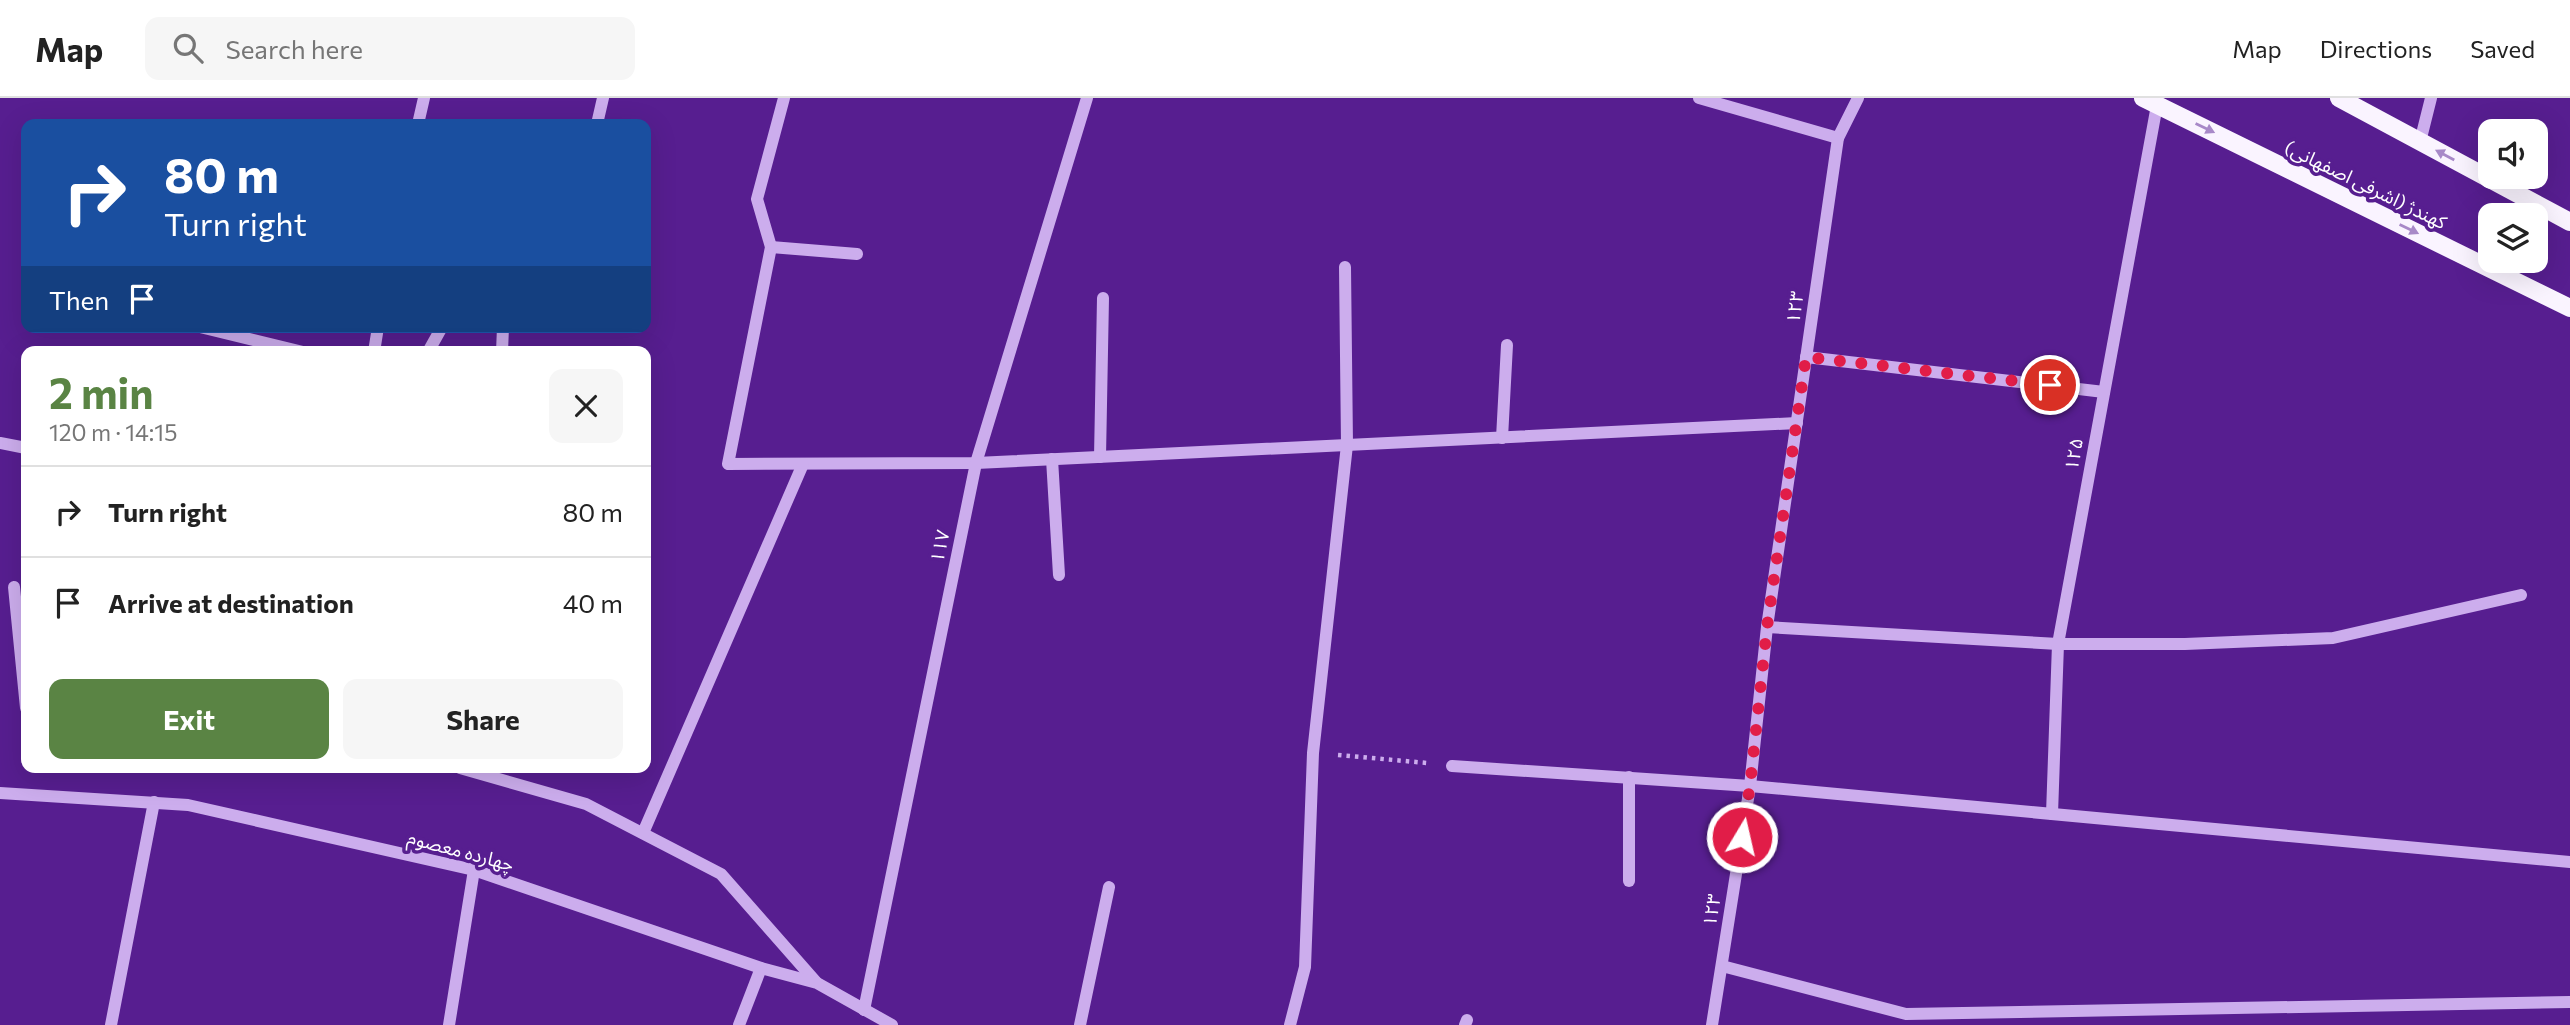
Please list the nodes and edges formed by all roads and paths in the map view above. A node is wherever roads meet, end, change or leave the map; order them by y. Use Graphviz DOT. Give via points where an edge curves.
graph roads {
  1 [pos="424,98"];
  2 [pos="603,98"];
  3 [pos="784,98"];
  4 [pos="1087,98"];
  5 [pos="1699,98"];
  6 [pos="1858,98"];
  7 [pos="2339,98"];
  8 [pos="2431,98"];
  9 [pos="2150,101"];
  10 [pos="419,119"];
  11 [pos="598,119"];
  12 [pos="1838,138"];
  13 [pos="2420,142"];
  14 [pos="2570,222"];
  15 [pos="771,247"];
  16 [pos="857,254"];
  17 [pos="1345,267"];
  18 [pos="1103,298"];
  19 [pos="2570,308"];
  20 [pos="225,333"];
  21 [pos="1507,345"];
  22 [pos="278,346"];
  23 [pos="1806,357"];
  24 [pos="2104,392"];
  25 [pos="1797,423"];
  26 [pos="1502,438"];
  27 [pos="0,443"];
  28 [pos="1346,445"];
  29 [pos="21,447"];
  30 [pos="1100,457"];
  31 [pos="1052,460"];
  32 [pos="976,463"];
  33 [pos="803,464"];
  34 [pos="1059,575"];
  35 [pos="14,587"];
  36 [pos="2521,595"];
  37 [pos="1767,627"];
  38 [pos="2058,644"];
  39 [pos="21,658"];
  40 [pos="1313,753"];
  41 [pos="1452,766"];
  42 [pos="478,773"];
  43 [pos="1629,777"];
  44 [pos="1750,786"];
  45 [pos="0,793"];
  46 [pos="154,802"];
  47 [pos="2052,814"];
  48 [pos="643,834"];
  49 [pos="2570,862"];
  50 [pos="474,870"];
  51 [pos="1629,881"];
  52 [pos="1109,887"];
  53 [pos="1722,966"];
  54 [pos="761,968"];
  55 [pos="817,983"];
  56 [pos="2570,1002"];
  57 [pos="864,1010"];
  58 [pos="111,1025"];
  59 [pos="449,1025"];
  60 [pos="739,1025"];
  61 [pos="892,1025"];
  62 [pos="1080,1025"];
  63 [pos="1290,1025"];
  64 [pos="1712,1025"];
  1 -- 10 [label="street"];
  2 -- 11 [label="street"];
  3 -- 15 [label="street" via="757,199"];
  4 -- 32 [label="street, ۱۱۷"];
  5 -- 12 [label="street"];
  6 -- 12 [label="street, ۱۲۳"];
  7 -- 13 [label="main road"];
  8 -- 13 [label="street"];
  9 -- 19 [label="main road, کهندژ (اشرفی اصفهانی), one-way"];
  9 -- 24 [label="street, ۱۲۵"];
  12 -- 23 [label="street, ۱۲۳"];
  14 -- 13 [label="main road, one-way"];
  15 -- 16 [label="street"];
  15 -- 33 [label="street" via="728,464"];
  17 -- 28 [label="street"];
  18 -- 30 [label="street"];
  20 -- 22 [label="street"];
  21 -- 26 [label="street"];
  23 -- 24 [label="street"];
  23 -- 25 [label="street, ۱۲۳"];
  24 -- 38 [label="street, ۱۲۵"];
  25 -- 26 [label="street"];
  25 -- 37 [label="street, ۱۲۳"];
  26 -- 28 [label="street"];
  27 -- 29 [label="street"];
  28 -- 30 [label="street"];
  28 -- 40 [label="street"];
  30 -- 31 [label="street"];
  31 -- 32 [label="street"];
  31 -- 34 [label="street"];
  32 -- 33 [label="street"];
  32 -- 57 [label="street, ۱۱۷"];
  33 -- 48 [label="street"];
  35 -- 39 [label="street"];
  36 -- 38 [label="street" via="2333,638"];
  37 -- 38 [label="street"];
  37 -- 44 [label="street, ۱۲۳"];
  38 -- 47 [label="street, ۱۲۵"];
  40 -- 41 [label="path"];
  40 -- 63 [label="street" via="1305,967"];
  41 -- 43 [label="street"];
  42 -- 48 [label="street" via="586,804"];
  43 -- 44 [label="street"];
  43 -- 51 [label="street"];
  44 -- 47 [label="street"];
  44 -- 53 [label="street, ۱۲۳"];
  45 -- 46 [label="street, چهارده معصوم"];
  46 -- 50 [label="street, چهارده معصوم" via="188,804"];
  46 -- 58 [label="street"];
  47 -- 49 [label="street"];
  48 -- 55 [label="street" via="721,874"];
  50 -- 54 [label="street, چهارده معصوم"];
  50 -- 59 [label="street"];
  52 -- 62 [label="street"];
  53 -- 56 [label="street" via="1906,1014"];
  53 -- 64 [label="street, ۱۲۳"];
  54 -- 55 [label="street, چهارده معصوم"];
  54 -- 60 [label="street"];
  55 -- 57 [label="street, چهارده معصوم"];
  57 -- 61 [label="street, چهارده معصوم"];
}
